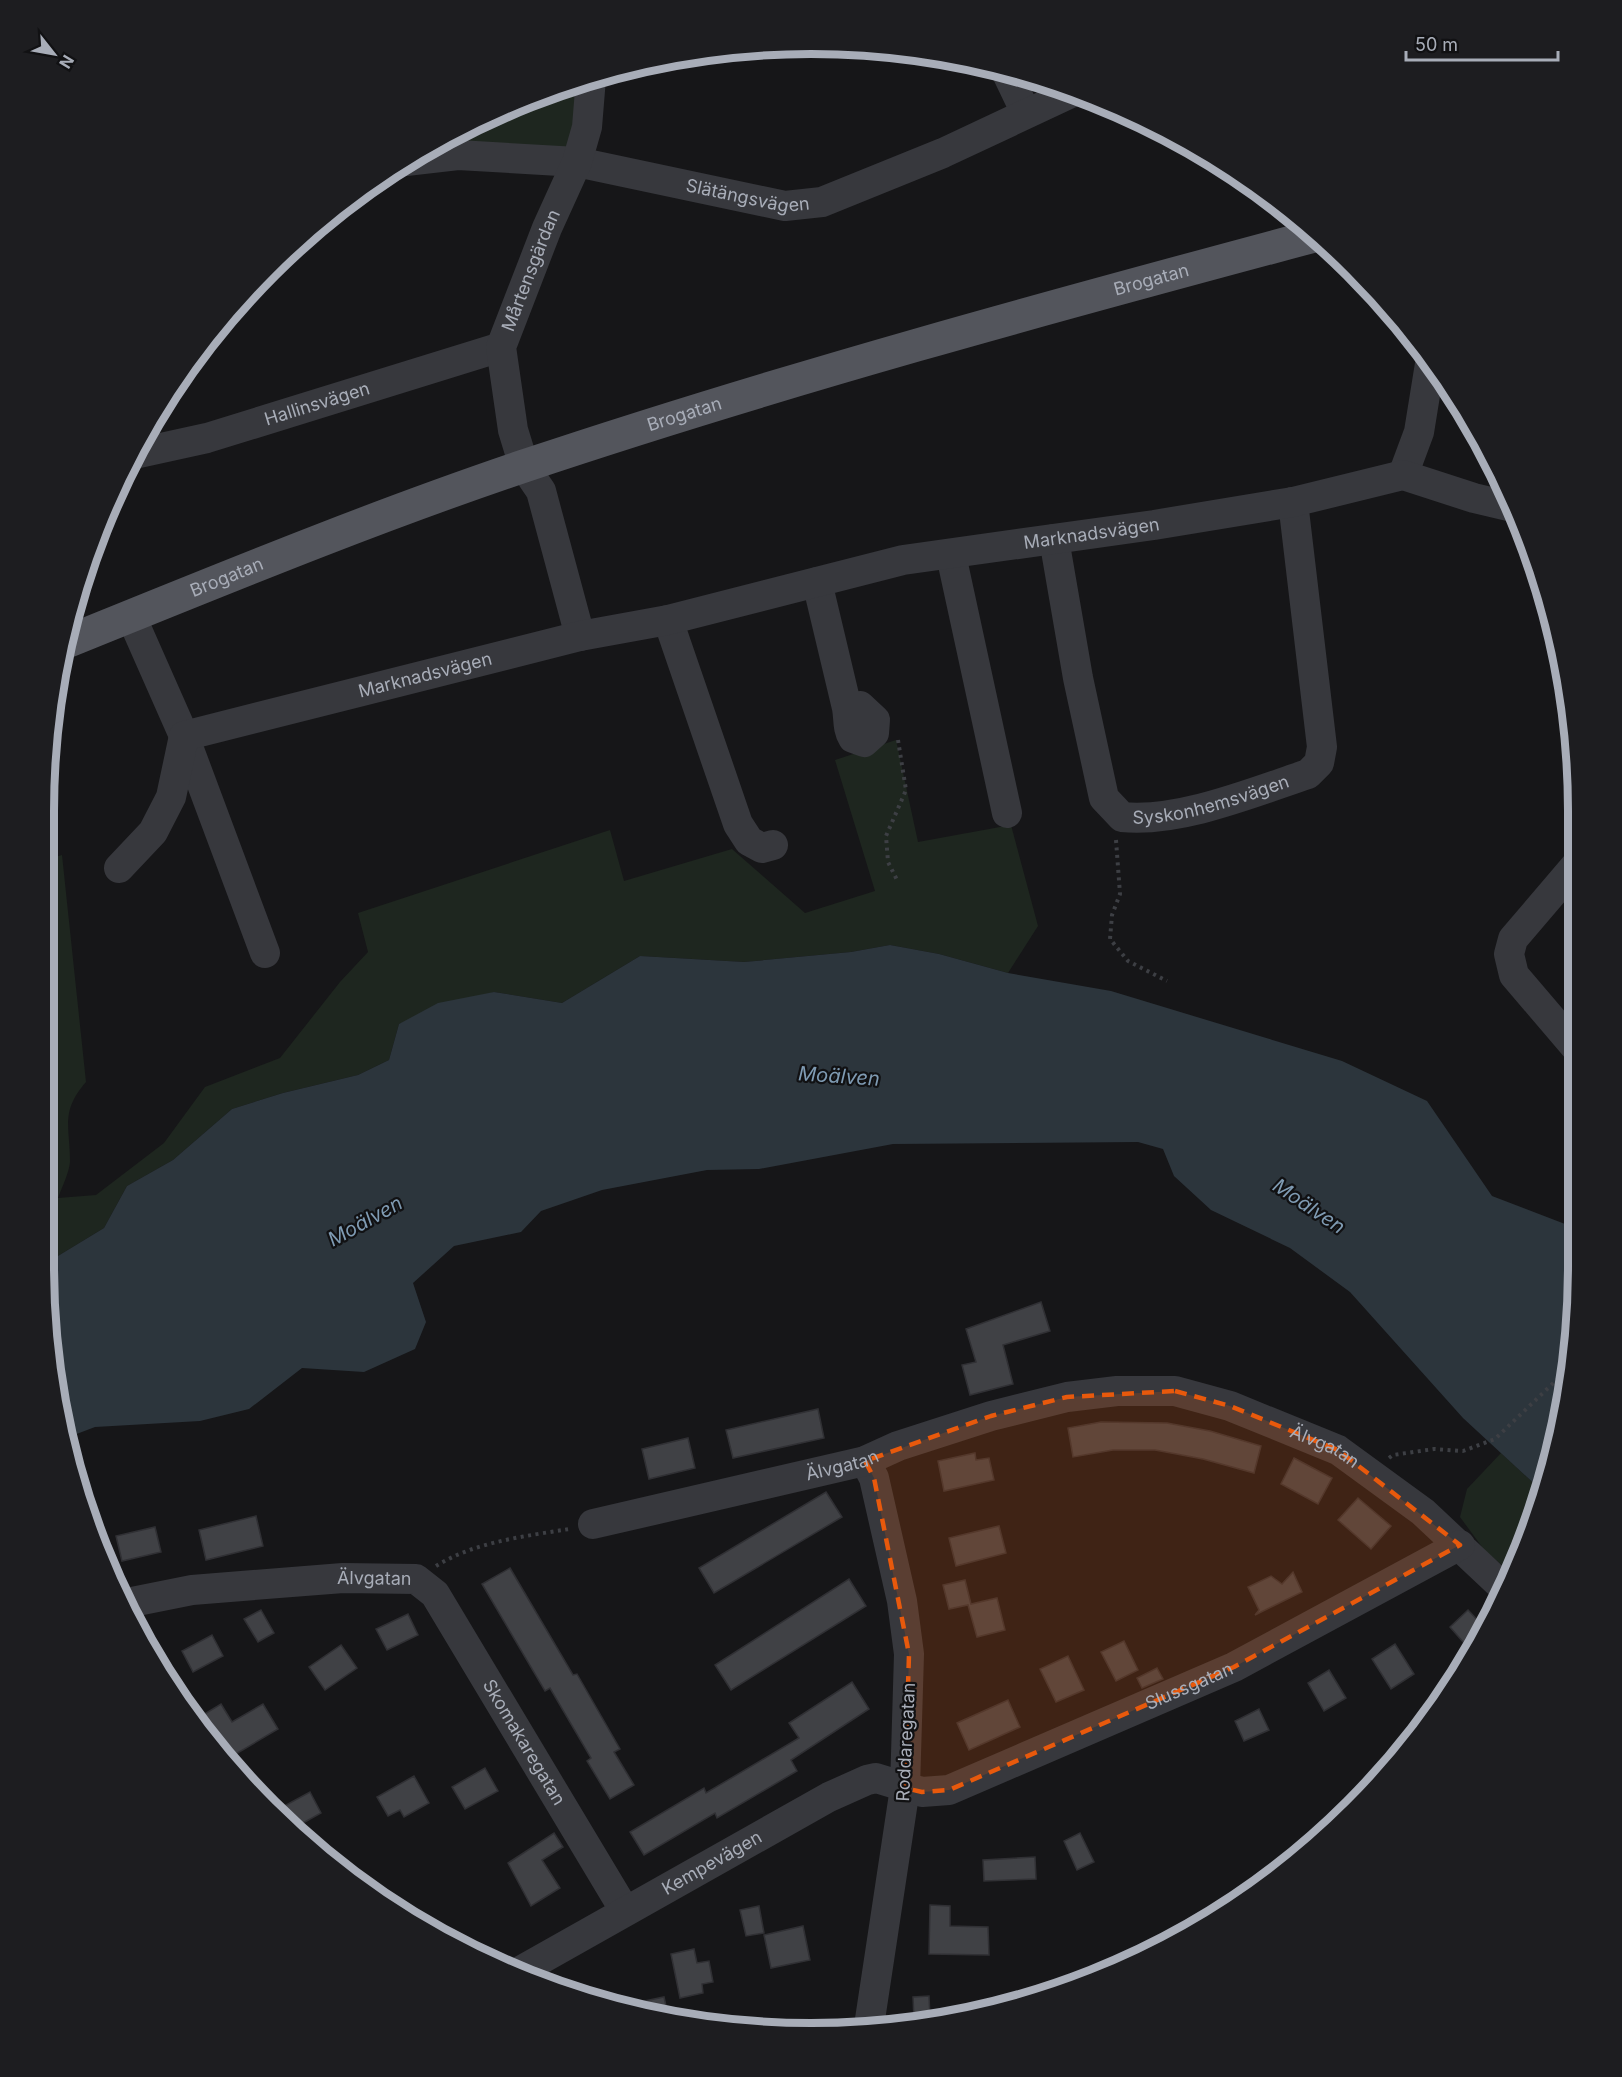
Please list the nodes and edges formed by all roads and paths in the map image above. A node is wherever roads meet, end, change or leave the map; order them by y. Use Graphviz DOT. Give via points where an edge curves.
graph roads {
  1 [pos="1011,81"];
  2 [pos="590,87"];
  3 [pos="1062,97"];
  4 [pos="1026,113"];
  5 [pos="427,159"];
  6 [pos="577,162"];
  7 [pos="1306,238"];
  8 [pos="501,347"];
  9 [pos="1428,374"];
  10 [pos="145,452"];
  11 [pos="524,466"];
  12 [pos="1403,475"];
  13 [pos="1293,502"];
  14 [pos="1503,505"];
  15 [pos="1054,539"];
  16 [pos="951,555"];
  17 [pos="816,582"];
  18 [pos="131,616"];
  19 [pos="668,620"];
  20 [pos="580,636"];
  21 [pos="75,639"];
  22 [pos="874,733"];
  23 [pos="184,736"];
  24 [pos="1112,806"];
  25 [pos="1007,813"];
  26 [pos="773,845"];
  27 [pos="119,868"];
  28 [pos="1568,875"];
  29 [pos="898,882"];
  30 [pos="265,953"];
  31 [pos="1167,981"];
  32 [pos="1568,1038"];
  33 [pos="1560,1377"];
  34 [pos="865,1461"];
  35 [pos="1374,1477"];
  36 [pos="593,1524"];
  37 [pos="1460,1545"];
  38 [pos="416,1579"];
  39 [pos="1498,1582"];
  40 [pos="133,1603"];
  41 [pos="906,1788"];
  42 [pos="625,1911"];
  43 [pos="527,1967"];
  44 [pos="870,2020"];
  1 -- 4 [label="street"];
  2 -- 6 [label="street, Mårtensgärdan" via="587,127"];
  3 -- 4 [label="street, Slätängsvägen"];
  4 -- 6 [label="street, Slätängsvägen" via="943,153 822,202 804,204 785,206"];
  5 -- 6 [label="street, Slätängsvägen" via="458,155"];
  6 -- 8 [label="street, Mårtensgärdan"];
  7 -- 11 [label="main road, Brogatan" via="928,340"];
  8 -- 10 [label="street, Hallinsvägen" via="207,438"];
  8 -- 11 [label="street, Mårtensgärdan" via="513,430"];
  9 -- 12 [label="street" via="1419,432"];
  11 -- 18 [label="main road, Brogatan" via="320,539"];
  11 -- 20 [label="street, Mårtensgärdan" via="541,491"];
  12 -- 13 [label="street, Marknadsvägen"];
  12 -- 14 [label="street"];
  13 -- 15 [label="street, Marknadsvägen"];
  13 -- 24 [label="street, Syskonhemsvägen" via="1322,747 1319,763 1308,774 1215,805 1138,819 1122,817"];
  15 -- 16 [label="street, Marknadsvägen"];
  15 -- 24 [label="street, Syskonhemsvägen" via="1104,798"];
  16 -- 17 [label="street, Marknadsvägen" via="903,560"];
  16 -- 25 [label="street"];
  17 -- 19 [label="street, Marknadsvägen"];
  17 -- 22 [label="street" via="847,708 848,729 853,738 864,742"];
  18 -- 21 [label="main road, Brogatan"];
  18 -- 23 [label="street"];
  19 -- 20 [label="street, Marknadsvägen"];
  19 -- 26 [label="street" via="738,824 749,841 762,848"];
  20 -- 23 [label="street, Marknadsvägen"];
  22 -- 29 [label="path" via="898,740 905,771 906,790 886,836 888,862"];
  23 -- 27 [label="street" via="171,797 153,832"];
  23 -- 30 [label="street"];
  24 -- 31 [label="path" via="1120,894 1112,915 1110,939 1128,962"];
  28 -- 32 [label="street" via="1513,939 1509,954 1514,975"];
  33 -- 35 [label="path" via="1495,1438 1463,1451 1434,1449 1393,1455"];
  34 -- 35 [label="street, Älvgatan" via="898,1446 991,1416 1067,1397 1175,1390 1291,1428 1338,1450"];
  34 -- 36 [label="street, Älvgatan"];
  34 -- 41 [label="street, Roddaregatan" via="874,1478 902,1601 909,1654"];
  35 -- 37 [label="street, Älvgatan"];
  36 -- 38 [label="path, Älvgatan" via="512,1539 447,1559"];
  37 -- 39 [label="street, Älvgatan"];
  37 -- 41 [label="street, Slussgatan" via="1234,1667 950,1790 922,1792"];
  38 -- 40 [label="street, Älvgatan" via="344,1578 192,1590"];
  38 -- 42 [label="street, Skomakaregatan" via="435,1594"];
  41 -- 42 [label="street, Kempevägen" via="883,1779 867,1780 829,1797"];
  41 -- 44 [label="street, Roddaregatan"];
  42 -- 43 [label="street, Kempevägen"];
}
